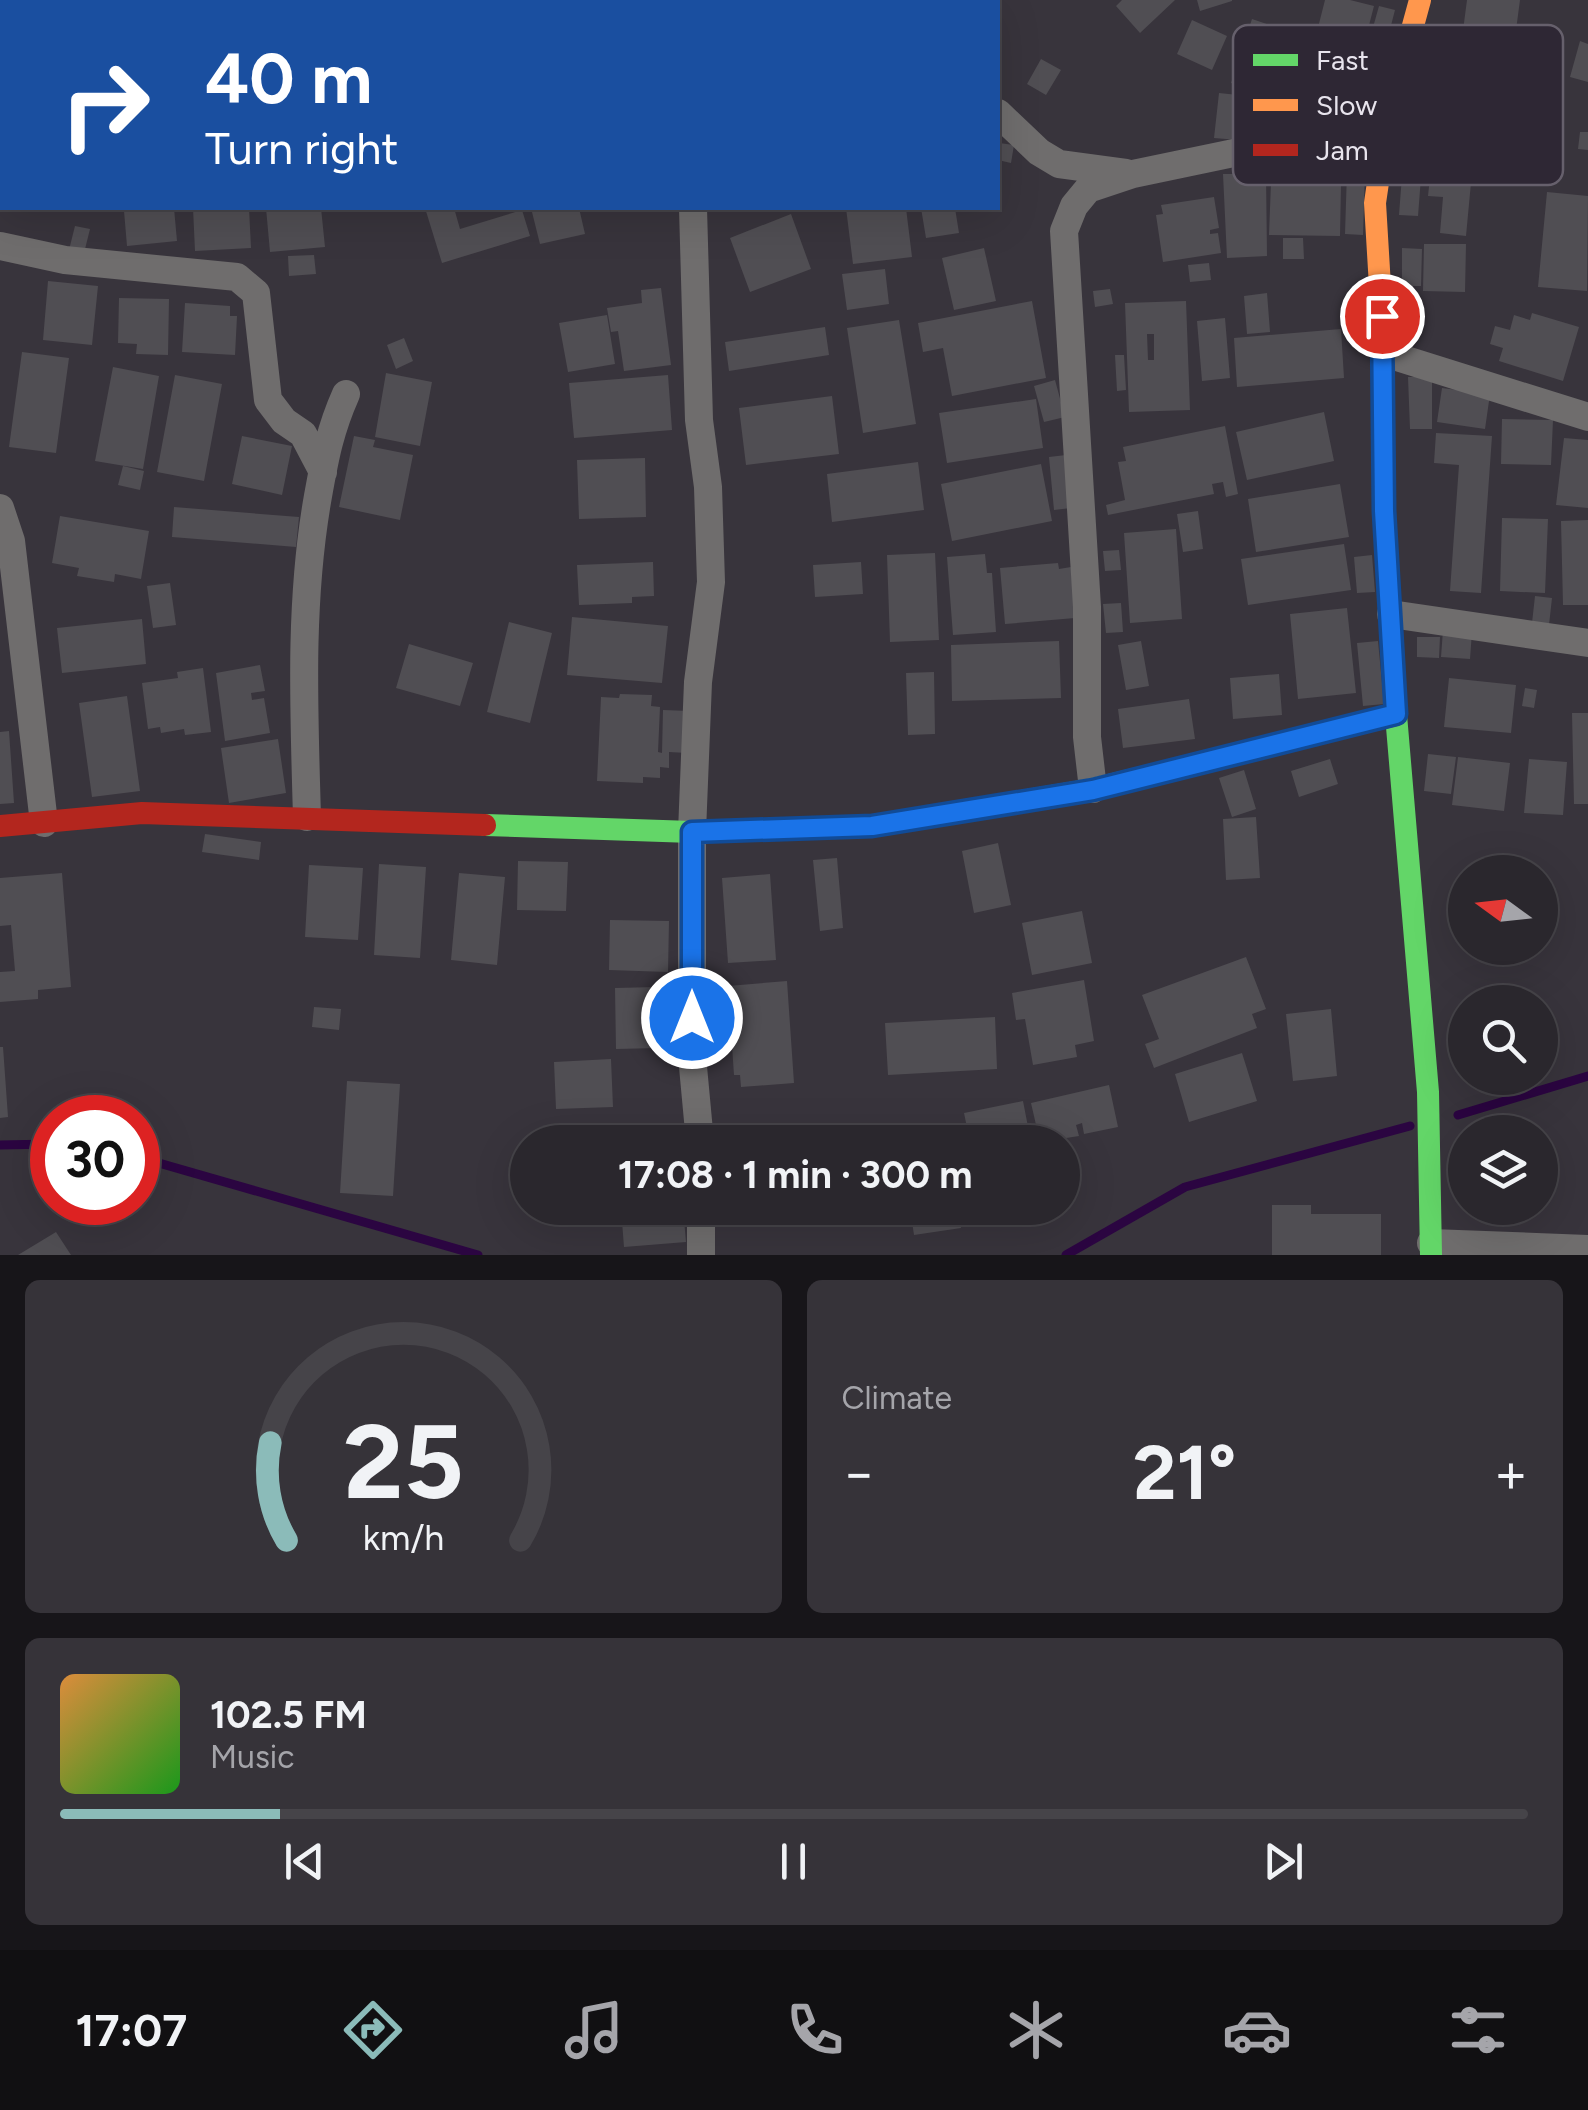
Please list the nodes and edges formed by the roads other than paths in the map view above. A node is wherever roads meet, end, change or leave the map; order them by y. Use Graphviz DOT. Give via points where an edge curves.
graph roads {
  1 [pos="1420,0"];
  2 [pos="1413,25"];
  3 [pos="1000,115"];
  4 [pos="1233,153"];
  5 [pos="1133,174"];
  6 [pos="1378,185"];
  7 [pos="693,210"];
  8 [pos="0,246"];
  9 [pos="1384,353"];
  10 [pos="346,394"];
  11 [pos="1588,417"];
  12 [pos="322,472"];
  13 [pos="0,508"];
  14 [pos="1392,614"];
  15 [pos="1588,644"];
  16 [pos="1396,714"];
  17 [pos="1093,790"];
  18 [pos="308,817"];
  19 [pos="44,823"];
  20 [pos="0,826"];
  21 [pos="692,832"];
  22 [pos="698,1125"];
  23 [pos="701,1225"];
  24 [pos="1588,1248"];
  25 [pos="1431,1249"];
  26 [pos="700,1255"];
  1 -- 2 [label="street"];
  3 -- 5 [label="street" via="1059,164"];
  4 -- 5 [label="street"];
  5 -- 17 [label="street" via="1088,188 1064,231"];
  6 -- 9 [label="street"];
  7 -- 21 [label="street" via="712,582 698,682"];
  8 -- 12 [label="street" via="65,260 237,278 256,293 268,400 303,434"];
  9 -- 11 [label="street"];
  9 -- 14 [label="street"];
  10 -- 12 [label="street"];
  12 -- 18 [label="street" via="307,557 302,646"];
  13 -- 19 [label="street" via="11,542"];
  14 -- 15 [label="street"];
  14 -- 16 [label="street"];
  16 -- 17 [label="street"];
  16 -- 25 [label="street" via="1428,1092"];
  17 -- 21 [label="street" via="872,826"];
  18 -- 19 [label="street" via="142,813"];
  18 -- 21 [label="street"];
  19 -- 20 [label="street"];
  21 -- 22 [label="street"];
  23 -- 26 [label="street"];
  24 -- 25 [label="street"];
}
